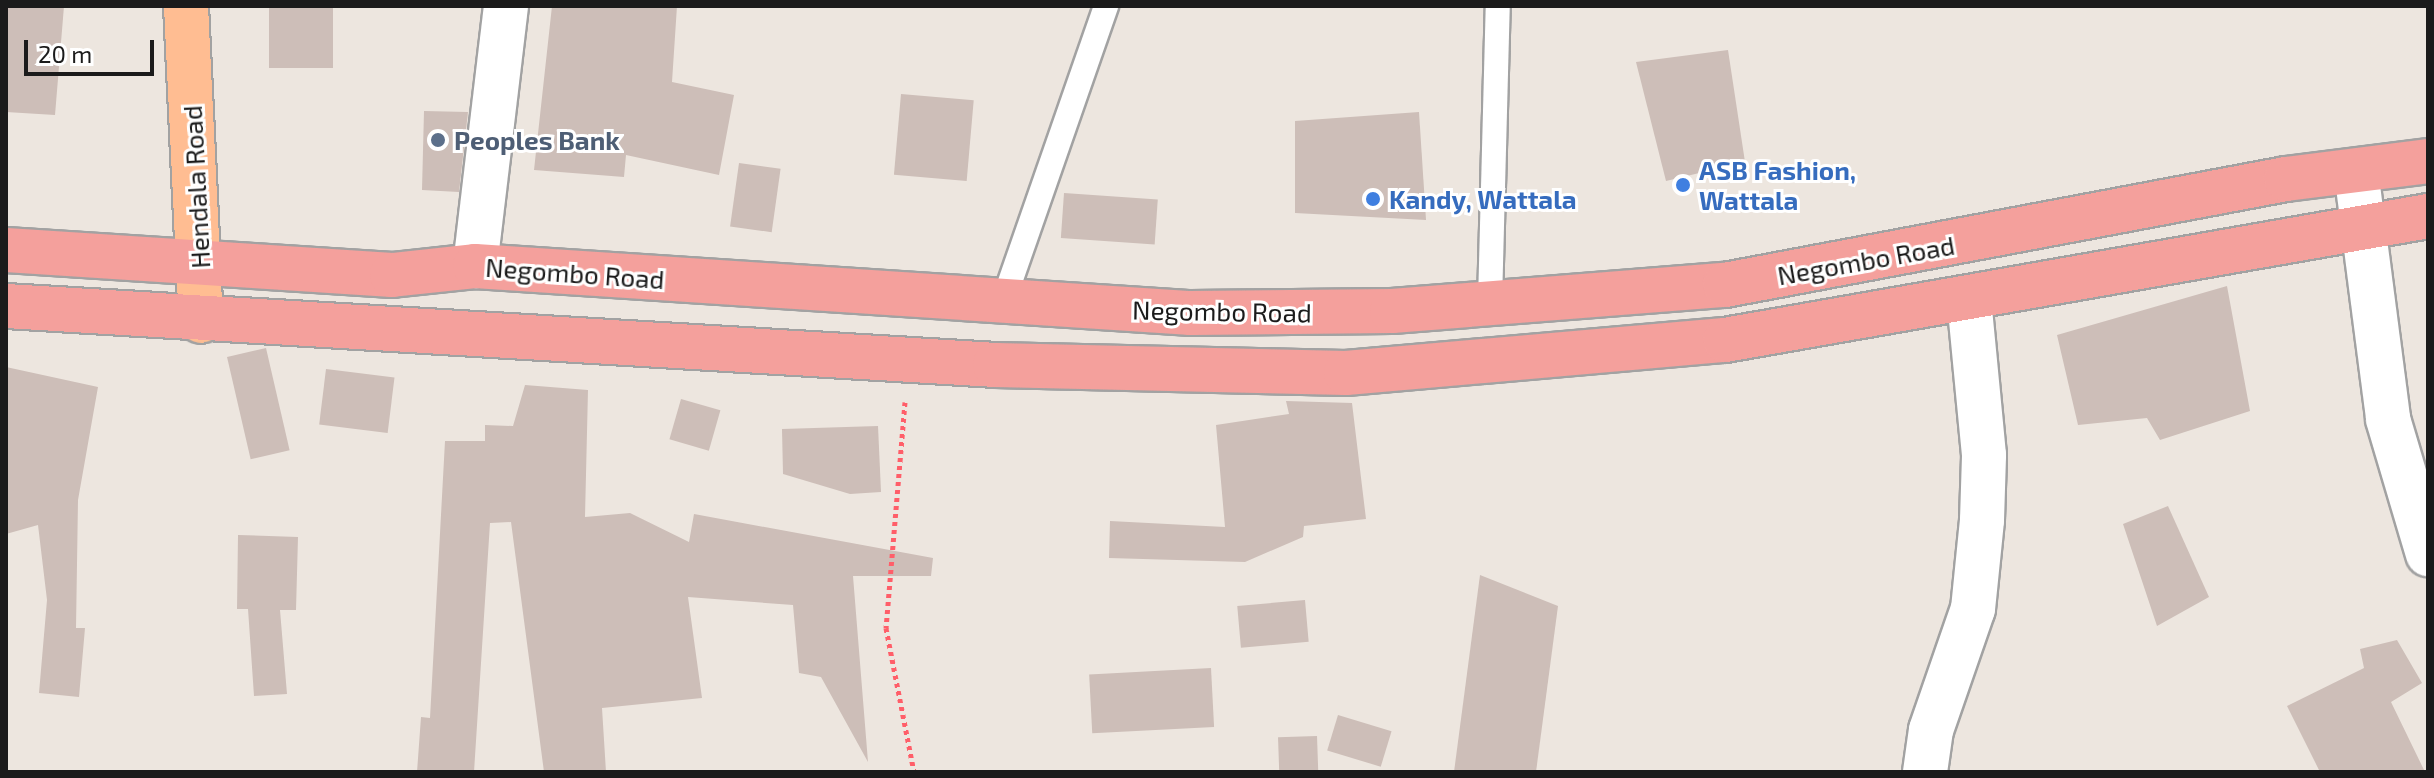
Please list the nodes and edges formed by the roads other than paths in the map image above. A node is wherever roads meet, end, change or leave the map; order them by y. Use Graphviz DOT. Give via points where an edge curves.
graph roads {
  1 [pos="186,6"];
  2 [pos="506,6"];
  3 [pos="1106,6"];
  4 [pos="1498,6"];
  5 [pos="2428,161"];
  6 [pos="2356,171"];
  7 [pos="2428,216"];
  8 [pos="2369,226"];
  9 [pos="6,250"];
  10 [pos="200,263"];
  11 [pos="475,266"];
  12 [pos="1969,299"];
  13 [pos="1490,302"];
  14 [pos="1002,305"];
  15 [pos="6,306"];
  16 [pos="201,321"];
  17 [pos="2428,554"];
  18 [pos="1925,772"];
  1 -- 10 [label="main road, Hendala Road"];
  2 -- 11 [label="street"];
  3 -- 14 [label="lane"];
  4 -- 13 [label="lane"];
  5 -- 6 [label="highway, Negombo Road"];
  6 -- 8 [label="street"];
  6 -- 13 [label="highway, Negombo Road" via="1725,285"];
  7 -- 8 [label="highway"];
  8 -- 12 [label="highway"];
  8 -- 17 [label="street" via="2388,419"];
  9 -- 10 [label="highway, Negombo Road"];
  10 -- 11 [label="highway, Negombo Road" via="392,275"];
  10 -- 16 [label="main road, Hendala Road"];
  11 -- 14 [label="highway, Negombo Road"];
  12 -- 16 [label="highway" via="1725,340 1361,372 1170,372"];
  12 -- 18 [label="street" via="1984,455 1982,520 1973,609 1931,730"];
  13 -- 14 [label="highway, Negombo Road" via="1191,313"];
  15 -- 16 [label="highway"];
}
